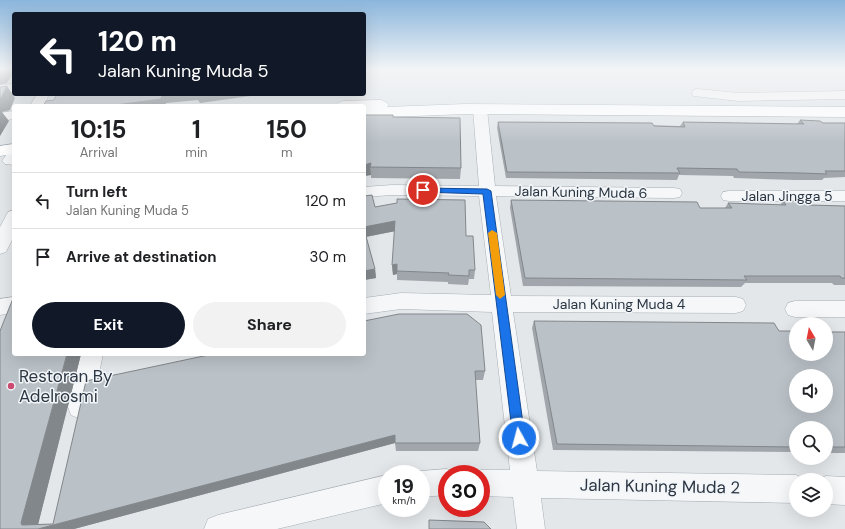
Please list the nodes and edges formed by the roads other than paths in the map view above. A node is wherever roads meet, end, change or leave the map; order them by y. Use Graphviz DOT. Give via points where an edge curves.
graph roads {
  1 [pos="705,94"];
  2 [pos="845,95"];
  3 [pos="366,104"];
  4 [pos="473,109"];
  5 [pos="845,112"];
  6 [pos="366,113"];
  7 [pos="12,116"];
  8 [pos="0,117"];
  9 [pos="487,191"];
  10 [pos="366,192"];
  11 [pos="674,194"];
  12 [pos="729,196"];
  13 [pos="845,196"];
  14 [pos="12,220"];
  15 [pos="0,247"];
  16 [pos="502,304"];
  17 [pos="736,305"];
  18 [pos="366,306"];
  19 [pos="12,307"];
  20 [pos="795,309"];
  21 [pos="845,309"];
  22 [pos="3,317"];
  23 [pos="92,356"];
  24 [pos="74,431"];
  25 [pos="490,483"];
  26 [pos="525,483"];
  27 [pos="789,489"];
  28 [pos="833,490"];
  29 [pos="378,491"];
  30 [pos="845,491"];
  31 [pos="218,529"];
  32 [pos="531,529"];
  1 -- 2 [label="street" via="738,97"];
  3 -- 4 [label="main road"];
  4 -- 5 [label="main road"];
  4 -- 6 [label="main road"];
  4 -- 9 [label="street" via="486,165"];
  7 -- 8 [label="street"];
  9 -- 10 [label="street, Jalan Kuning Muda 6"];
  9 -- 11 [label="street, Jalan Kuning Muda 6"];
  9 -- 16 [label="street"];
  12 -- 13 [label="street, Jalan Jingga 5"];
  14 -- 15 [label="street"];
  16 -- 17 [label="street, Jalan Kuning Muda 4"];
  16 -- 18 [label="street, Jalan Kuning Muda 4" via="401,301"];
  16 -- 26 [label="street"];
  19 -- 22 [label="street"];
  20 -- 21 [label="street"];
  23 -- 24 [label="street"];
  25 -- 26 [label="street, Jalan Kuning Muda 2"];
  26 -- 27 [label="street, Jalan Kuning Muda 2"];
  26 -- 32 [label="street"];
  28 -- 30 [label="street"];
  29 -- 31 [label="street"];
}
